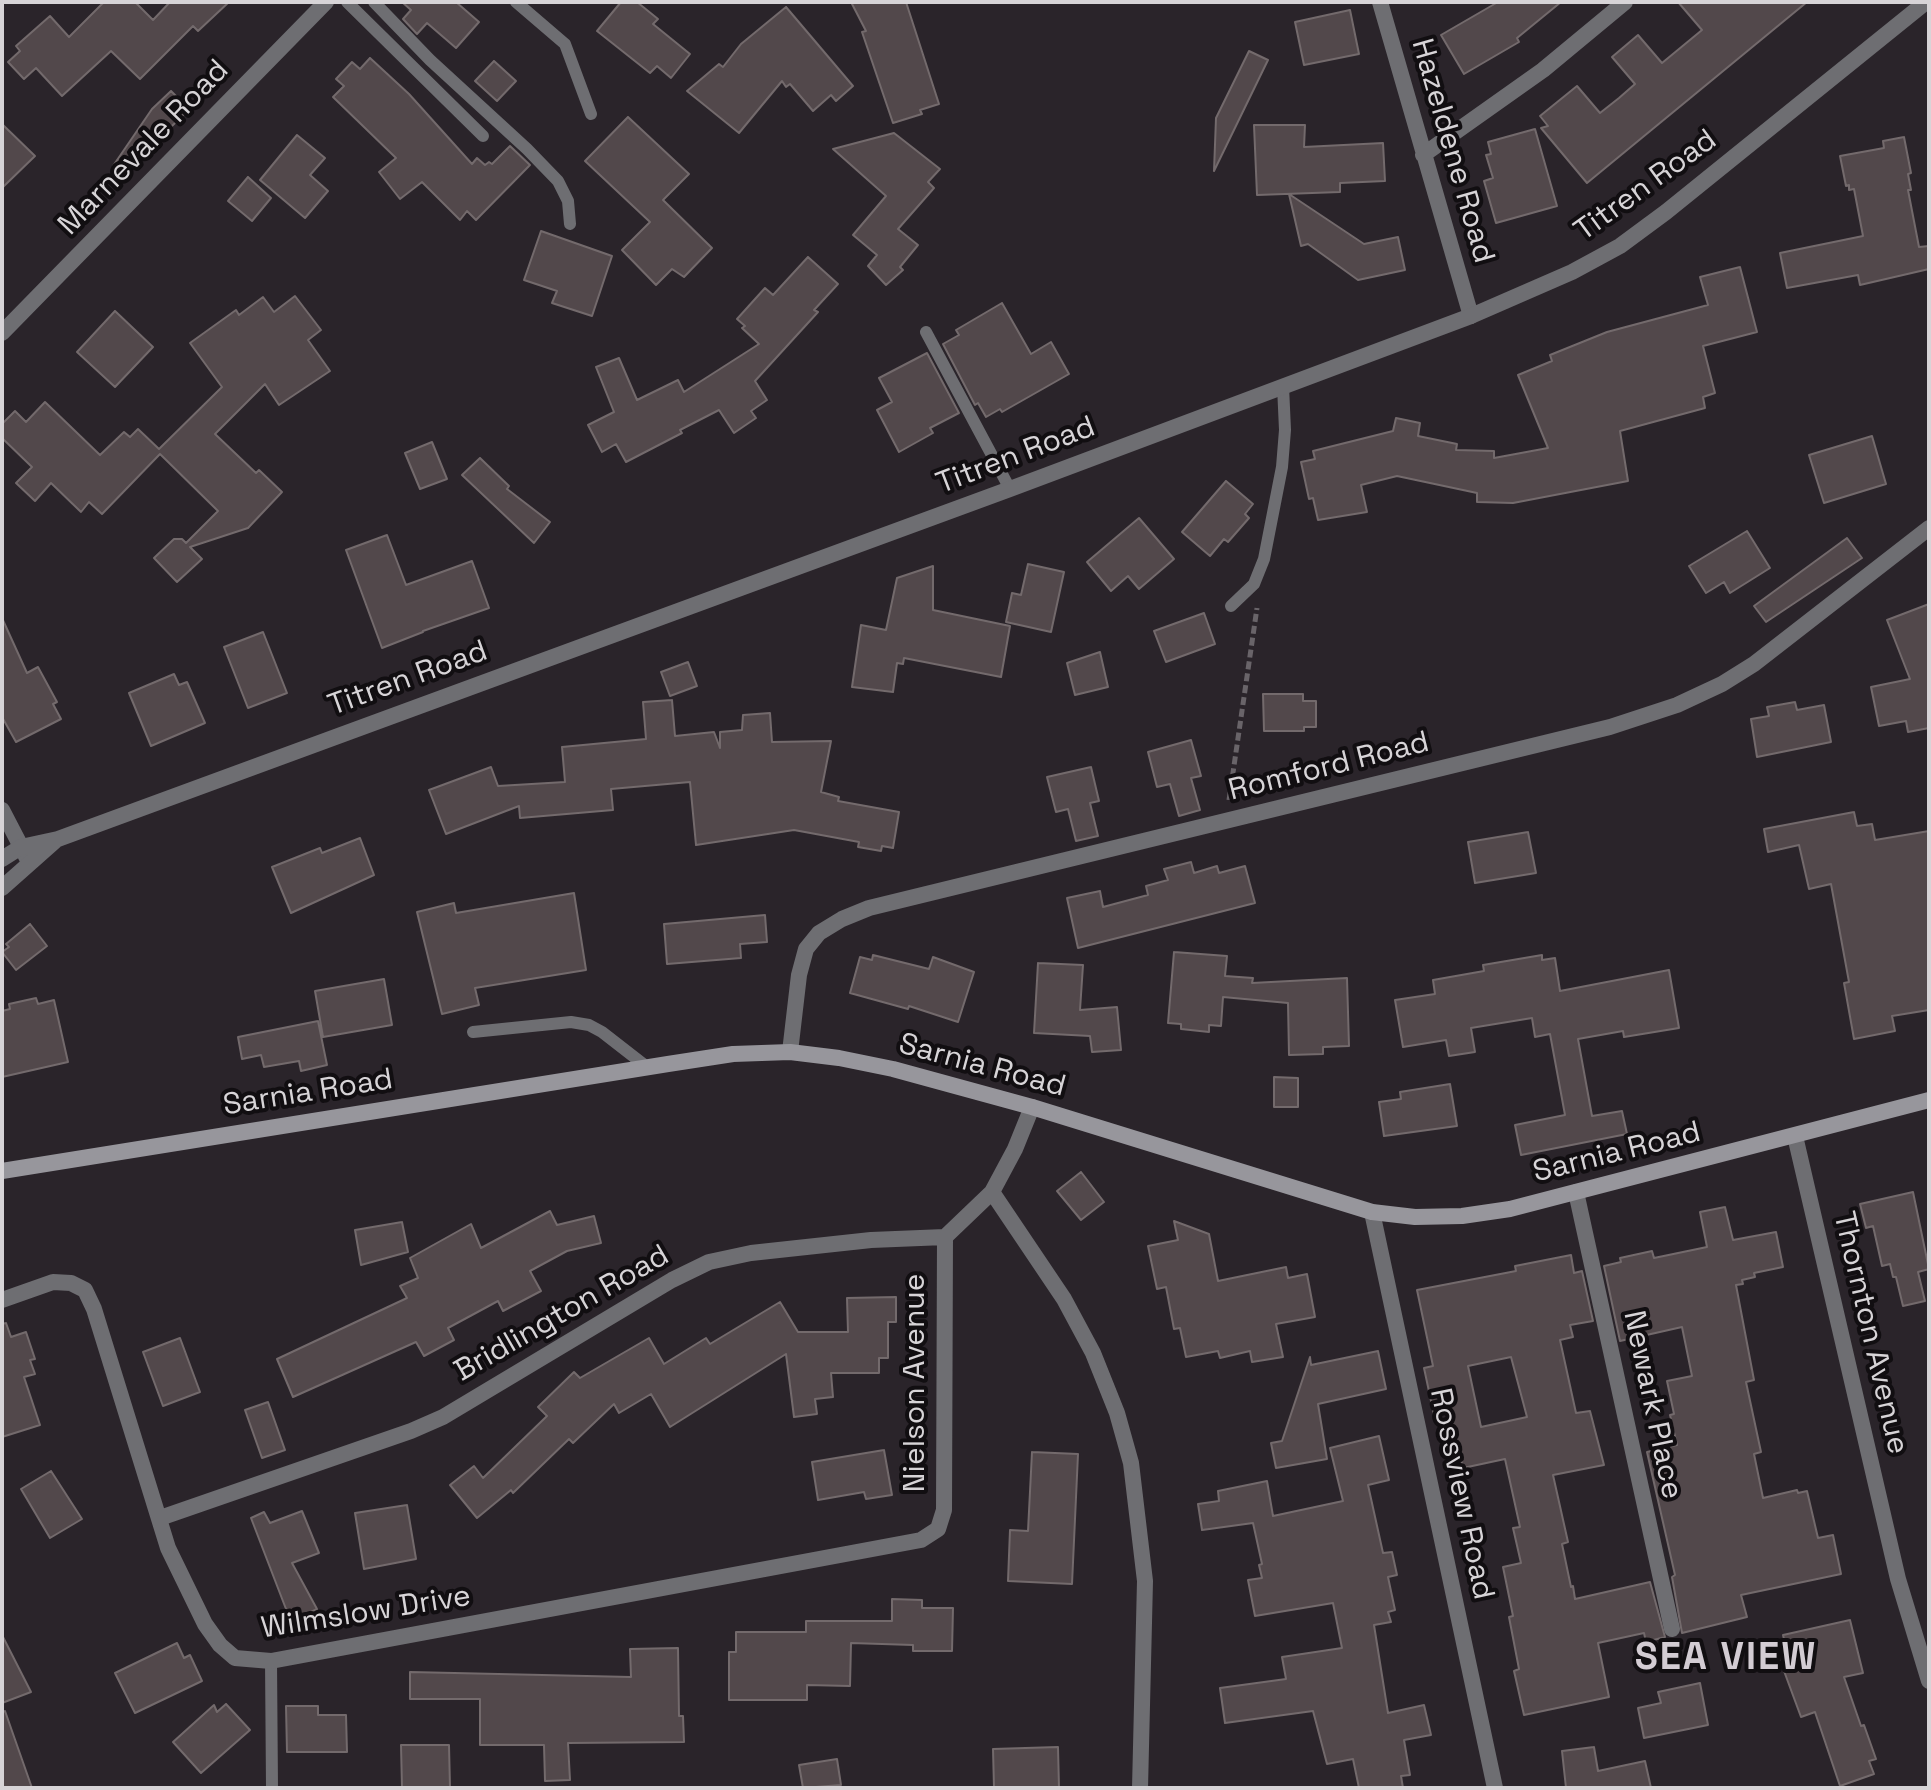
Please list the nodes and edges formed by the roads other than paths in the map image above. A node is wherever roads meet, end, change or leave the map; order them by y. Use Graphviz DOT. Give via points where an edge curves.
graph roads {
  1 [pos="326,2"];
  2 [pos="347,2"];
  3 [pos="374,2"];
  4 [pos="516,2"];
  5 [pos="1380,2"];
  6 [pos="1625,2"];
  7 [pos="1926,2"];
  8 [pos="591,114"];
  9 [pos="483,136"];
  10 [pos="1423,155"];
  11 [pos="570,224"];
  12 [pos="1471,316"];
  13 [pos="926,332"];
  14 [pos="2,333"];
  15 [pos="1283,386"];
  16 [pos="1010,489"];
  17 [pos="1929,528"];
  18 [pos="1231,606"];
  19 [pos="2,810"];
  20 [pos="25,855"];
  21 [pos="2,859"];
  22 [pos="2,888"];
  23 [pos="473,1032"];
  24 [pos="790,1052"];
  25 [pos="647,1067"];
  26 [pos="1929,1100"];
  27 [pos="1032,1107"];
  28 [pos="1795,1136"];
  29 [pos="2,1171"];
  30 [pos="992,1192"];
  31 [pos="1576,1192"];
  32 [pos="1372,1212"];
  33 [pos="945,1237"];
  34 [pos="2,1300"];
  35 [pos="160,1518"];
  36 [pos="938,1529"];
  37 [pos="1672,1629"];
  38 [pos="271,1661"];
  39 [pos="1929,1681"];
  40 [pos="272,1788"];
  41 [pos="1140,1788"];
  42 [pos="1495,1788"];
  1 -- 14 [label="street, Marnevale Road"];
  2 -- 9 [label="lane"];
  3 -- 11 [label="lane" via="558,181 568,201"];
  4 -- 8 [label="lane" via="565,44"];
  5 -- 10 [label="street, Hazeldene Road"];
  6 -- 10 [label="street" via="1543,70"];
  7 -- 12 [label="street, Titren Road" via="1620,246"];
  10 -- 12 [label="street, Hazeldene Road"];
  12 -- 15 [label="street, Titren Road"];
  13 -- 16 [label="lane"];
  15 -- 16 [label="street, Titren Road"];
  15 -- 18 [label="lane" via="1282,467 1260,571"];
  16 -- 20 [label="street, Titren Road"];
  17 -- 24 [label="street, Romford Road" via="1754,664 1677,705 1610,727 869,908 842,919 806,949"];
  19 -- 20 [label="street"];
  20 -- 21 [label="street, Titren Road"];
  20 -- 22 [label="street, Titren Road"];
  23 -- 25 [label="lane" via="571,1022 589,1025"];
  24 -- 25 [label="main road, Sarnia Road"];
  24 -- 27 [label="main road, Sarnia Road" via="893,1069"];
  25 -- 29 [label="main road, Sarnia Road"];
  26 -- 28 [label="main road, Sarnia Road"];
  27 -- 30 [label="street"];
  27 -- 32 [label="main road, Sarnia Road"];
  28 -- 31 [label="main road, Sarnia Road"];
  28 -- 39 [label="street, Thornton Avenue" via="1898,1579"];
  30 -- 33 [label="street"];
  30 -- 41 [label="street" via="1093,1353 1131,1463 1145,1581"];
  31 -- 32 [label="main road, Sarnia Road" via="1462,1216"];
  31 -- 37 [label="street, Newark Place"];
  32 -- 42 [label="street, Rossview Road"];
  33 -- 35 [label="street, Bridlington Road" via="871,1240 709,1262 443,1417"];
  33 -- 36 [label="street, Nielson Avenue" via="945,1482"];
  34 -- 35 [label="street, Wilmslow Drive" via="53,1282 85,1290"];
  35 -- 38 [label="street, Wilmslow Drive" via="168,1548 220,1645 235,1658"];
  36 -- 38 [label="street, Wilmslow Drive" via="898,1546"];
  38 -- 40 [label="lane"];
}
